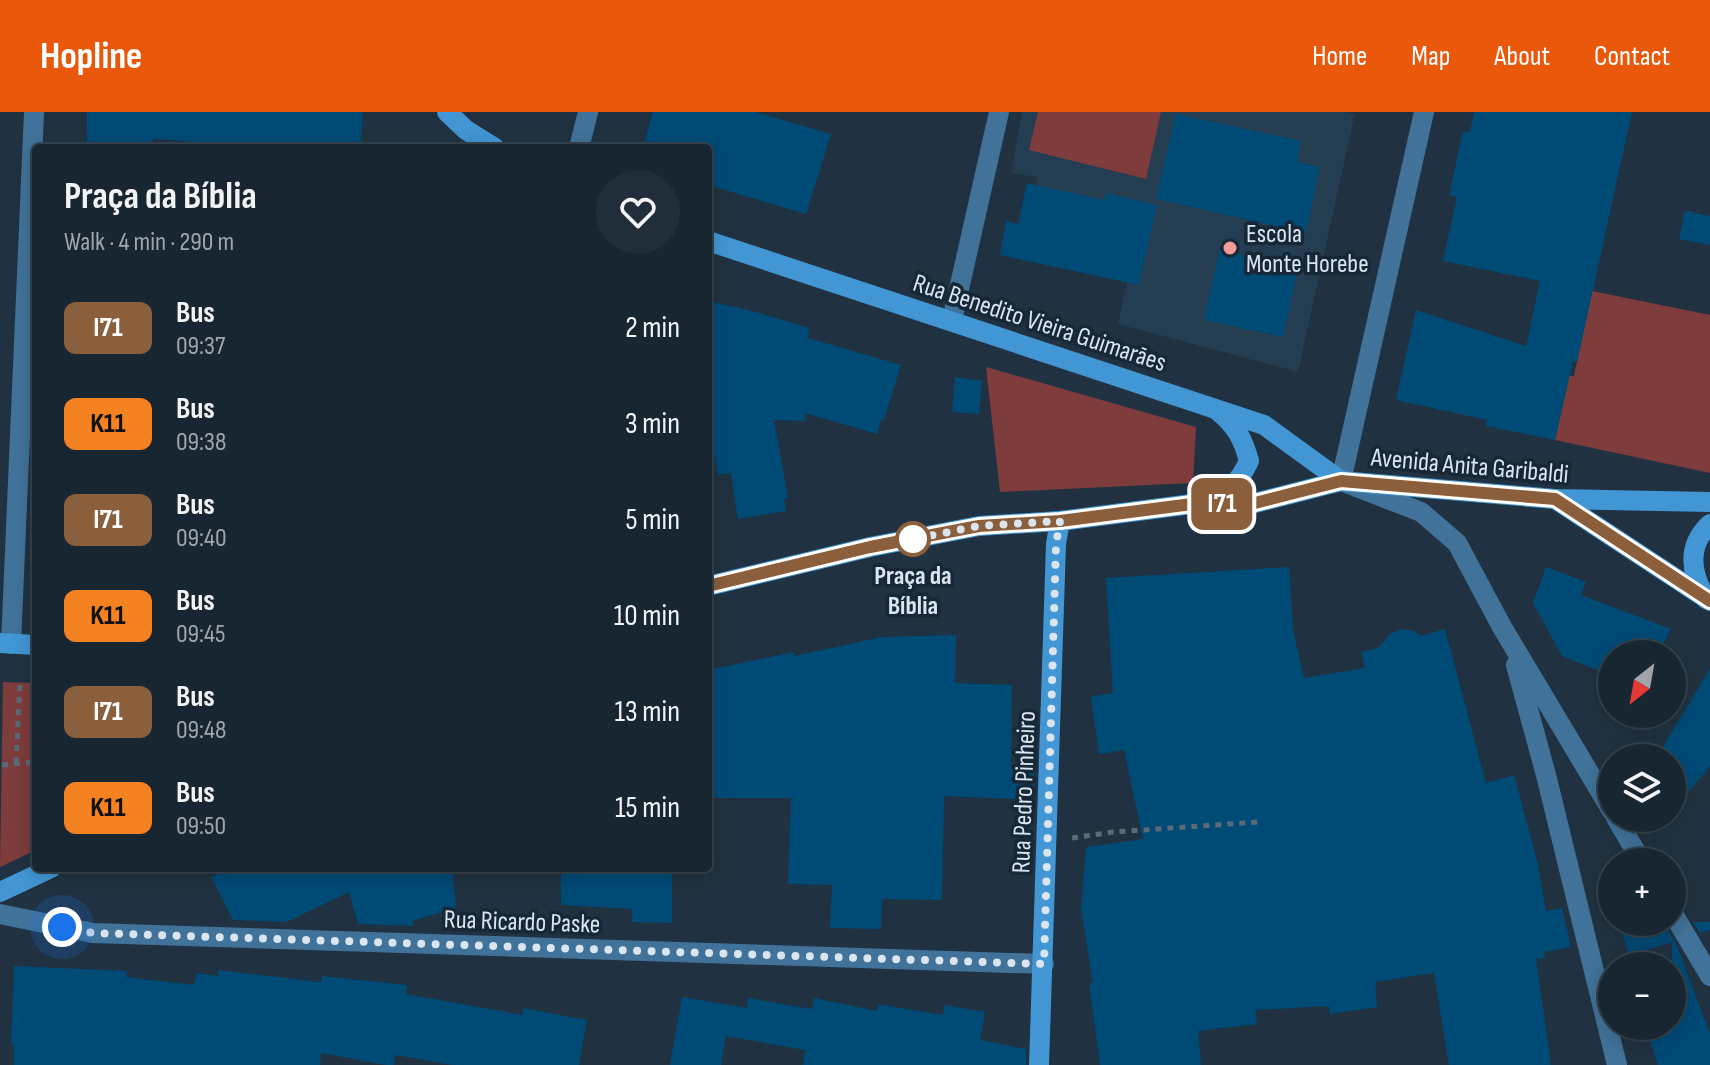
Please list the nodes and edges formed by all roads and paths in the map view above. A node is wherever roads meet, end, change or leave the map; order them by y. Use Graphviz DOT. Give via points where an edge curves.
graph roads {
  1 [pos="34,112"];
  2 [pos="447,112"];
  3 [pos="588,112"];
  4 [pos="999,112"];
  5 [pos="1424,112"];
  6 [pos="32,144"];
  7 [pos="489,144"];
  8 [pos="580,144"];
  9 [pos="32,150"];
  10 [pos="712,242"];
  11 [pos="952,320"];
  12 [pos="1212,406"];
  13 [pos="1341,481"];
  14 [pos="1555,499"];
  15 [pos="1710,502"];
  16 [pos="1192,504"];
  17 [pos="1060,521"];
  18 [pos="1710,524"];
  19 [pos="712,585"];
  20 [pos="1708,600"];
  21 [pos="1502,627"];
  22 [pos="6,643"];
  23 [pos="32,645"];
  24 [pos="20,683"];
  25 [pos="32,762"];
  26 [pos="16,763"];
  27 [pos="2,765"];
  28 [pos="1598,788"];
  29 [pos="1258,822"];
  30 [pos="1047,841"];
  31 [pos="42,872"];
  32 [pos="0,892"];
  33 [pos="0,914"];
  34 [pos="1686,936"];
  35 [pos="1044,964"];
  36 [pos="1710,976"];
  37 [pos="1039,1065"];
  38 [pos="1617,1065"];
  1 -- 6 [label="street"];
  2 -- 7 [label="street"];
  3 -- 8 [label="street"];
  4 -- 11 [label="street"];
  5 -- 13 [label="street"];
  9 -- 22 [label="street"];
  10 -- 11 [label="street, Rua Benedito Vieira Guimarães"];
  11 -- 12 [label="street, Rua Benedito Vieira Guimarães"];
  12 -- 13 [label="street, Rua Benedito Vieira Guimarães" via="1264,425"];
  12 -- 16 [label="street" via="1231,421 1249,461 1239,481 1218,496"];
  13 -- 14 [label="street, Avenida Anita Garibaldi"];
  13 -- 16 [label="street, Avenida Anita Garibaldi" via="1247,505"];
  13 -- 21 [label="street" via="1421,512 1457,543"];
  14 -- 15 [label="street, Avenida Anita Garibaldi"];
  14 -- 20 [label="street"];
  16 -- 17 [label="street, Avenida Anita Garibaldi"];
  17 -- 19 [label="street, Avenida Anita Garibaldi" via="979,526"];
  17 -- 30 [label="street, Rua Pedro Pinheiro"];
  18 -- 20 [label="street" via="1696,543 1692,563 1696,583"];
  21 -- 28 [label="street"];
  21 -- 38 [label="street" via="1543,761"];
  22 -- 23 [label="street"];
  24 -- 26 [label="path"];
  25 -- 26 [label="path"];
  26 -- 27 [label="path"];
  29 -- 30 [label="path"];
  30 -- 35 [label="street, Rua Pedro Pinheiro"];
  31 -- 32 [label="street"];
  33 -- 35 [label="street, Rua Ricardo Paske" via="93,933"];
  34 -- 36 [label="street"];
  35 -- 37 [label="street, Rua Pedro Pinheiro"];
}
